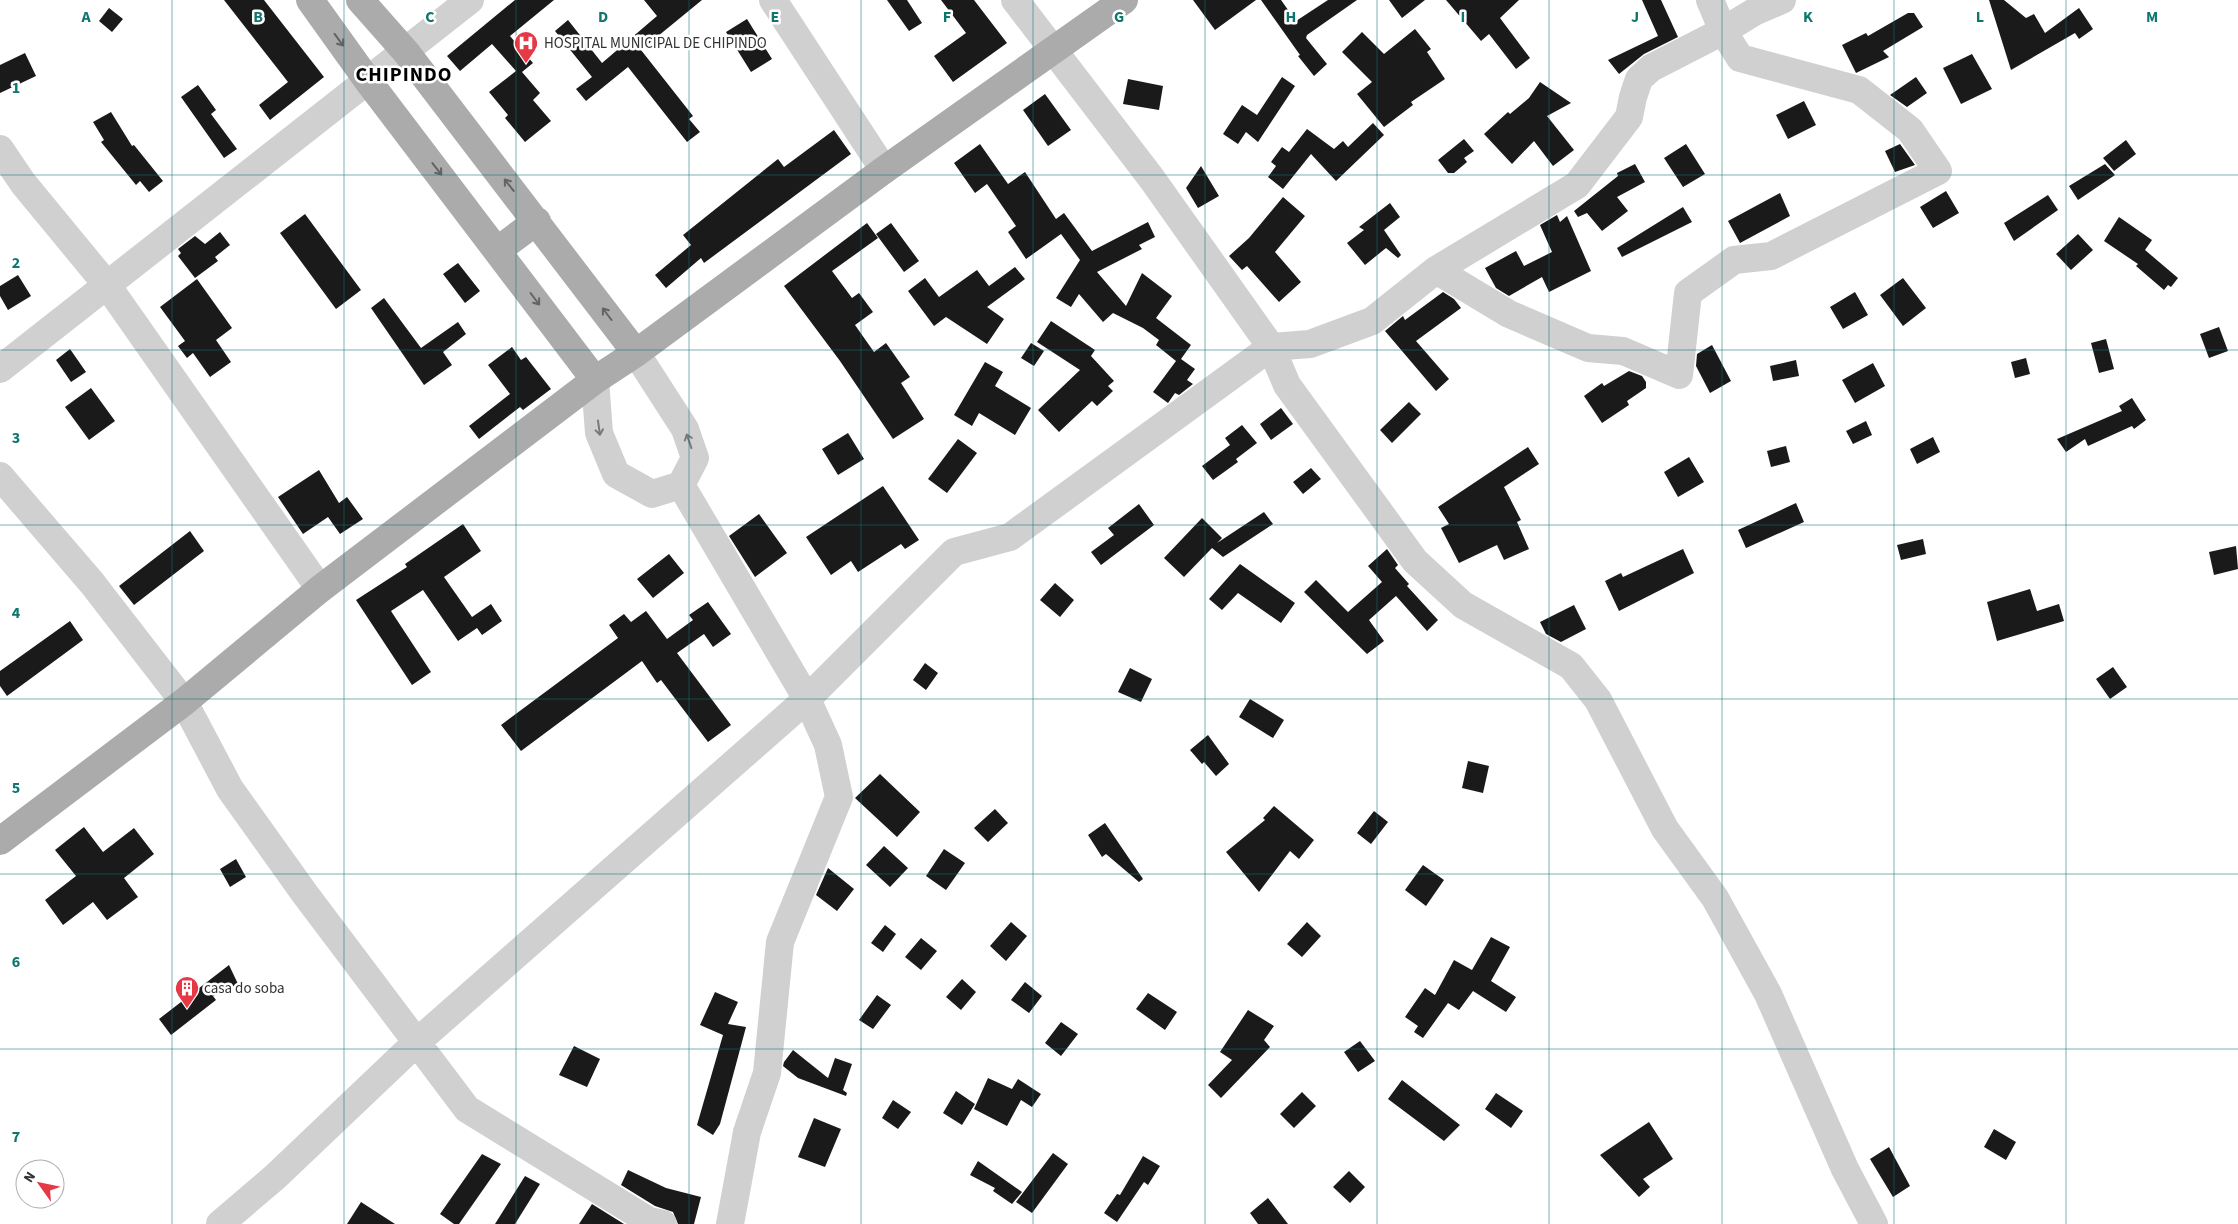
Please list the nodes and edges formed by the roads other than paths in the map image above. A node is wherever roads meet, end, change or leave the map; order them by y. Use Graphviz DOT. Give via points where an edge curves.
graph roads {
  1 [pos="310,0"];
  2 [pos="360,0"];
  3 [pos="470,0"];
  4 [pos="773,0"];
  5 [pos="1015,0"];
  6 [pos="1124,0"];
  7 [pos="1710,0"];
  8 [pos="1782,0"];
  9 [pos="1723,31"];
  10 [pos="1053,51"];
  11 [pos="406,52"];
  12 [pos="368,81"];
  13 [pos="0,149"];
  14 [pos="884,170"];
  15 [pos="537,221"];
  16 [pos="498,250"];
  17 [pos="1436,270"];
  18 [pos="107,285"];
  19 [pos="1271,347"];
  20 [pos="636,353"];
  21 [pos="0,369"];
  22 [pos="595,380"];
  23 [pos="0,476"];
  24 [pos="681,485"];
  25 [pos="320,589"];
  26 [pos="807,699"];
  27 [pos="184,702"];
  28 [pos="0,841"];
  29 [pos="417,1042"];
  30 [pos="220,1224"];
  31 [pos="663,1224"];
  32 [pos="730,1224"];
  33 [pos="1874,1224"];
  1 -- 12 [label="main road, one-way"];
  2 -- 11 [label="main road"];
  3 -- 11 [label="street"];
  4 -- 14 [label="street"];
  5 -- 10 [label="street"];
  6 -- 10 [label="main road"];
  7 -- 9 [label="street"];
  8 -- 9 [label="street"];
  9 -- 17 [label="street" via="1651,68 1639,79 1629,117 1577,185"];
  9 -- 17 [label="street" via="1740,58 1859,90 1910,130 1938,171 1771,256 1734,260 1688,293 1679,375 1623,351 1588,348 1509,314"];
  10 -- 14 [label="main road"];
  10 -- 19 [label="street" via="1152,179"];
  11 -- 12 [label="street"];
  15 -- 11 [label="main road, one-way"];
  12 -- 16 [label="main road, one-way"];
  12 -- 18 [label="street"];
  13 -- 18 [label="street" via="23,183"];
  14 -- 20 [label="main road"];
  15 -- 16 [label="main road"];
  20 -- 15 [label="main road, one-way"];
  16 -- 22 [label="main road, one-way"];
  17 -- 19 [label="street" via="1372,321 1310,344"];
  18 -- 21 [label="street"];
  18 -- 25 [label="street"];
  19 -- 26 [label="street" via="1010,537 954,552"];
  19 -- 33 [label="street" via="1286,385 1415,561 1463,605 1571,666 1598,700 1665,829 1715,898 1768,994 1845,1169"];
  20 -- 22 [label="main road"];
  24 -- 20 [label="street, one-way" via="695,458 685,429"];
  22 -- 24 [label="street, one-way" via="598,433 616,474 652,494"];
  22 -- 25 [label="main road"];
  23 -- 27 [label="street" via="92,583"];
  24 -- 26 [label="street"];
  25 -- 27 [label="main road"];
  26 -- 29 [label="street"];
  26 -- 32 [label="street" via="828,746 840,797 780,942 767,1073 747,1132"];
  27 -- 28 [label="main road"];
  27 -- 29 [label="street" via="230,789"];
  29 -- 30 [label="street" via="275,1177"];
  29 -- 31 [label="street" via="467,1109 649,1221"];
}
